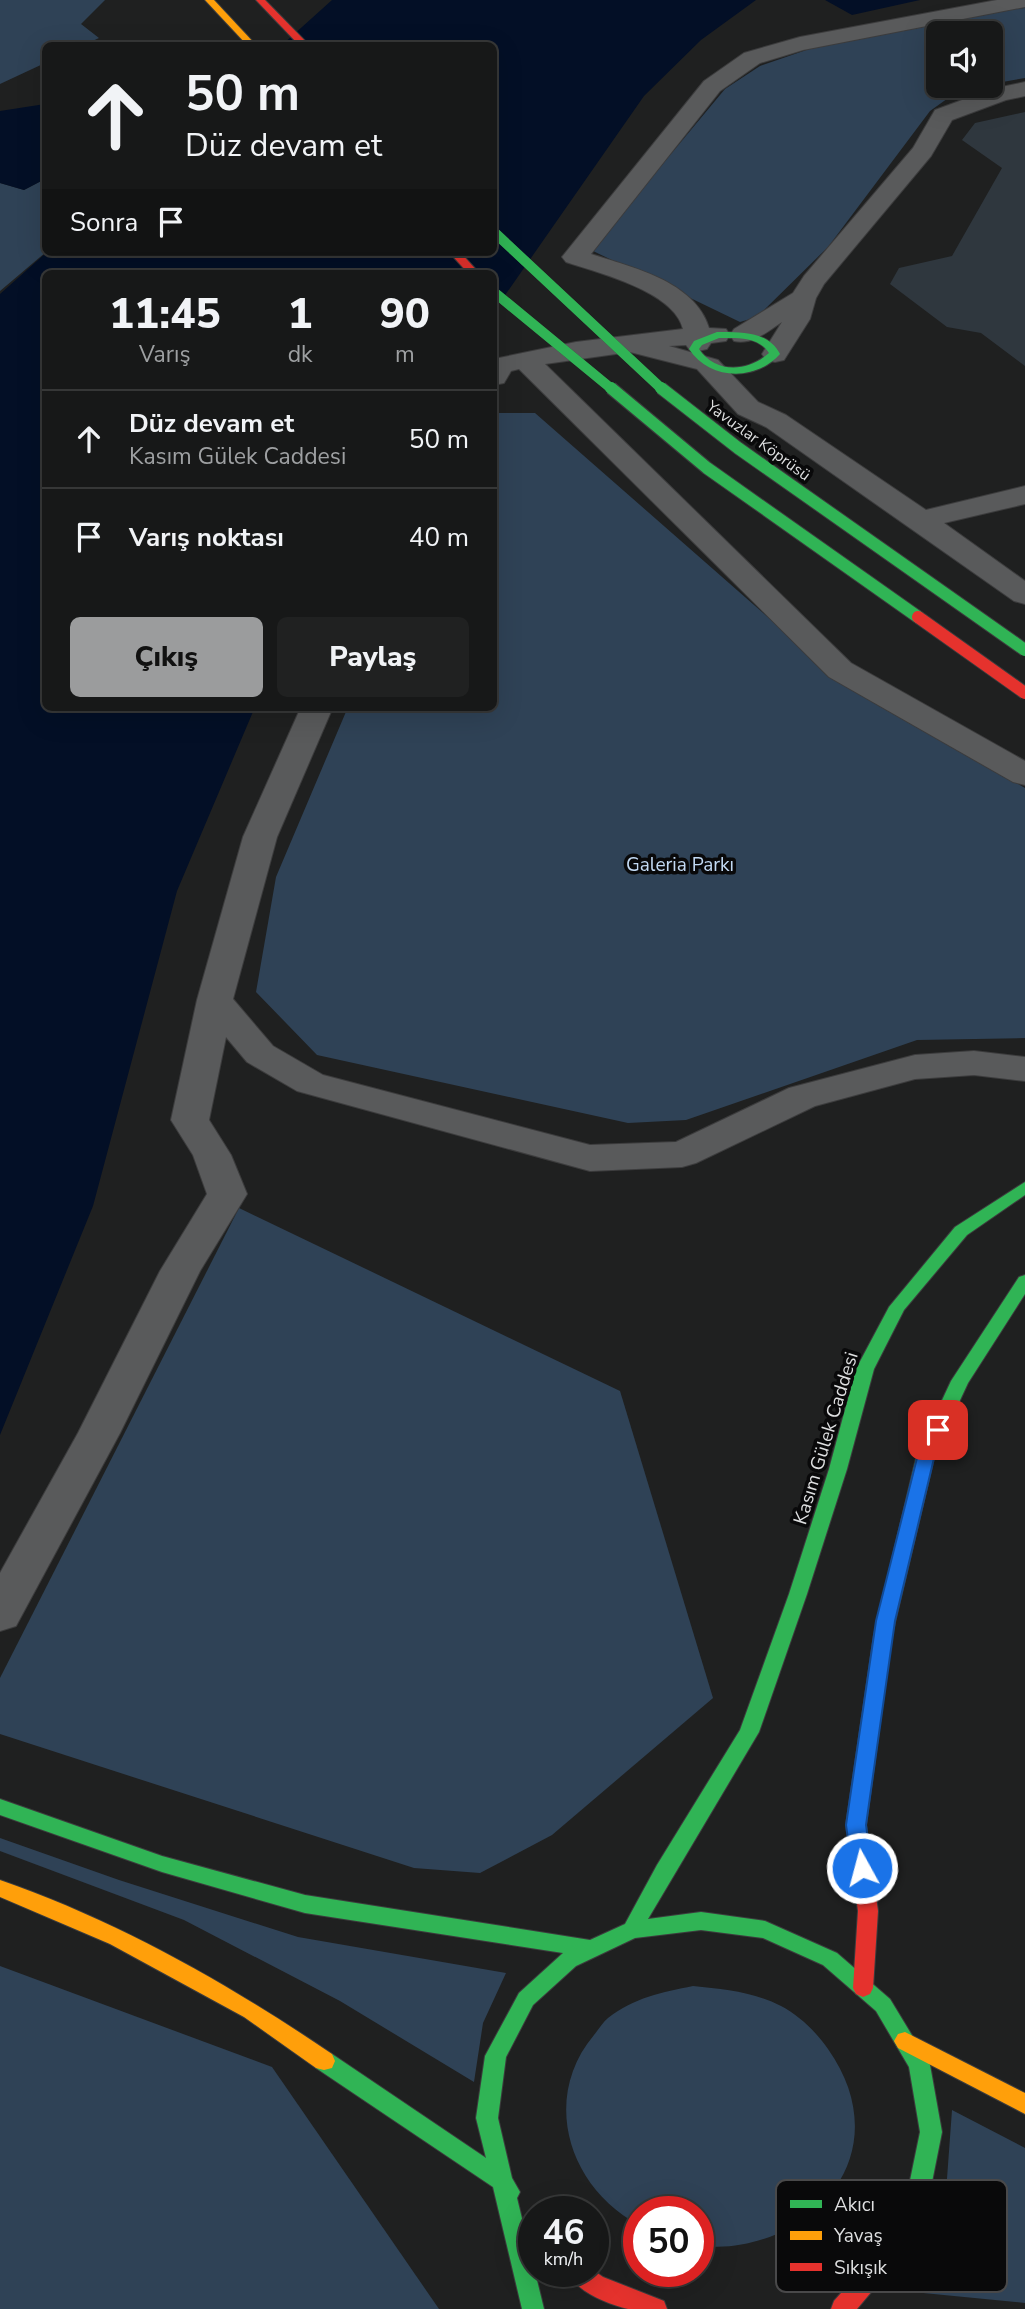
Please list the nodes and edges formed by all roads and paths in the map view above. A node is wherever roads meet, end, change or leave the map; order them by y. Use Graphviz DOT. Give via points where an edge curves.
graph roads {
  1 [pos="209,0"];
  2 [pos="260,0"];
  3 [pos="1025,1"];
  4 [pos="249,42"];
  5 [pos="302,42"];
  6 [pos="1025,89"];
  7 [pos="497,235"];
  8 [pos="458,256"];
  9 [pos="471,270"];
  10 [pos="497,294"];
  11 [pos="803,298"];
  12 [pos="711,346"];
  13 [pos="525,360"];
  14 [pos="769,360"];
  15 [pos="497,372"];
  16 [pos="776,421"];
  17 [pos="1025,495"];
  18 [pos="921,520"];
  19 [pos="1025,595"];
  20 [pos="1025,650"];
  21 [pos="1025,693"];
  22 [pos="315,711"];
  23 [pos="1025,775"];
  24 [pos="215,1000"];
  25 [pos="1025,1069"];
  26 [pos="1025,1187"];
  27 [pos="1025,1281"];
  28 [pos="0,1614"];
  29 [pos="0,1807"];
  30 [pos="0,1888"];
  31 [pos="632,1930"];
  32 [pos="591,1949"];
  33 [pos="863,1988"];
  34 [pos="905,2041"];
  35 [pos="1025,2104"];
  36 [pos="502,2180"];
  37 [pos="921,2180"];
  38 [pos="518,2206"];
  39 [pos="601,2287"];
  40 [pos="857,2292"];
  41 [pos="533,2309"];
  42 [pos="656,2309"];
  43 [pos="842,2309"];
  1 -- 4 [label="main road"];
  2 -- 5 [label="main road"];
  3 -- 12 [label="street" via="800,44 752,58 712,86 575,257 651,285 680,304"];
  6 -- 11 [label="street" via="943,115 923,150"];
  7 -- 20 [label="main road, Yavuzlar Köprüsü, bridge" via="651,381 738,448"];
  8 -- 9 [label="main road"];
  10 -- 21 [label="main road, bridge" via="707,468"];
  11 -- 12 [label="street"];
  11 -- 14 [label="street" via="797,319"];
  12 -- 13 [label="street" via="630,344"];
  12 -- 14 [label="main road" via="737,370"];
  12 -- 14 [label="main road" via="766,342 773,348"];
  12 -- 16 [label="street" via="748,408"];
  13 -- 15 [label="street" via="502,365"];
  13 -- 23 [label="street" via="840,670"];
  14 -- 16 [label="street" via="764,389"];
  16 -- 18 [label="street"];
  17 -- 18 [label="street"];
  18 -- 19 [label="street"];
  22 -- 24 [label="street" via="260,837"];
  24 -- 25 [label="street" via="260,1054 310,1083 590,1158 682,1154 802,1097 915,1067 974,1063"];
  24 -- 28 [label="street" via="190,1120 212,1155 228,1194 180,1271 99,1433"];
  26 -- 31 [label="main road, Kasım Gülek Caddesi" via="961,1231 897,1307 865,1369 838,1469 749,1732"];
  27 -- 33 [label="main road" via="960,1381 926,1454 885,1621 856,1825 868,1911"];
  29 -- 32 [label="main road" via="163,1864 305,1904"];
  30 -- 36 [label="main road" via="117,1938 251,2011"];
  31 -- 32 [label="main road"];
  31 -- 33 [label="main road" via="701,1921 765,1930 830,1959"];
  32 -- 36 [label="main road" via="569,1960 526,1999 496,2056 487,2118"];
  33 -- 34 [label="main road" via="883,2006"];
  34 -- 35 [label="main road"];
  34 -- 37 [label="main road" via="919,2065 931,2132"];
  36 -- 38 [label="main road"];
  36 -- 41 [label="main road"];
  39 -- 42 [label="main road"];
  40 -- 43 [label="main road"];
}
